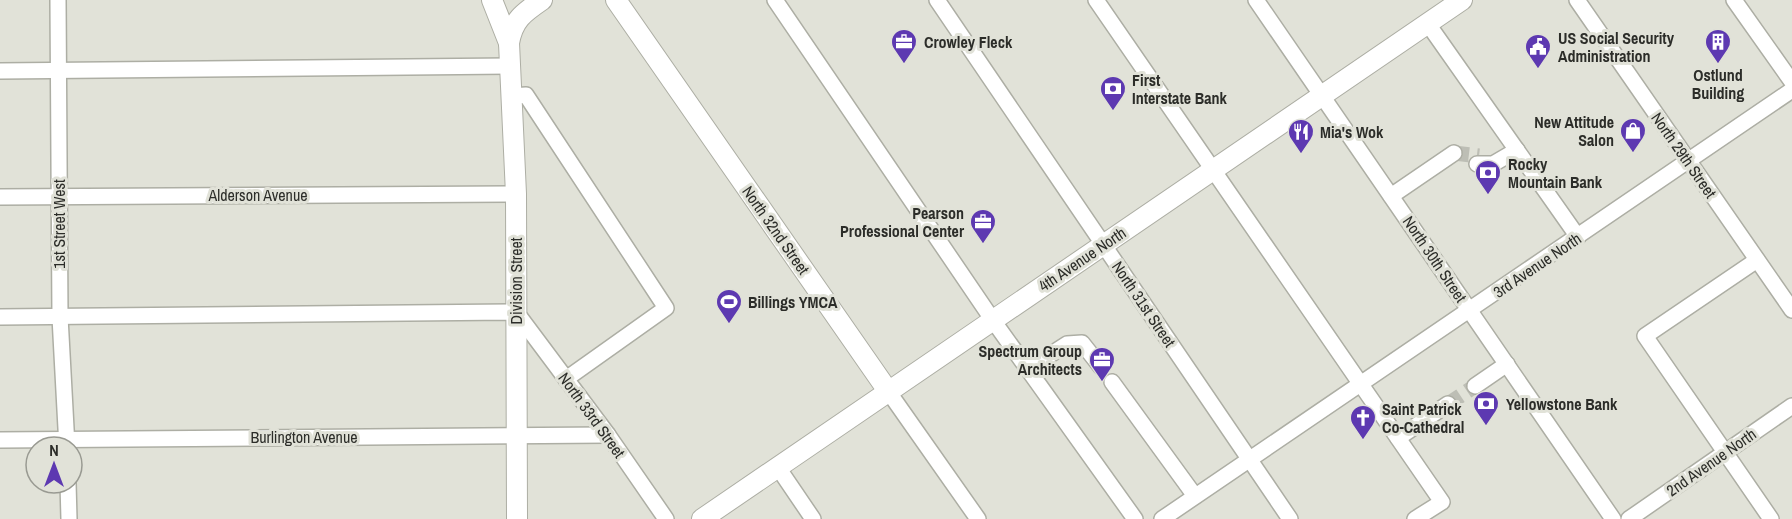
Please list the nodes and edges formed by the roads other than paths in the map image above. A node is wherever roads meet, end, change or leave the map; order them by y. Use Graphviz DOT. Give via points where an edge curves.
graph roads {
  1 [pos="58,0"];
  2 [pos="492,0"];
  3 [pos="542,0"];
  4 [pos="616,0"];
  5 [pos="775,0"];
  6 [pos="937,0"];
  7 [pos="1096,0"];
  8 [pos="1256,0"];
  9 [pos="1462,0"];
  10 [pos="1577,0"];
  11 [pos="1734,0"];
  12 [pos="1428,24"];
  13 [pos="509,44"];
  14 [pos="510,66"];
  15 [pos="57,70"];
  16 [pos="0,71"];
  17 [pos="1792,82"];
  18 [pos="1792,90"];
  19 [pos="1322,95"];
  20 [pos="512,96"];
  21 [pos="1514,146"];
  22 [pos="1453,157"];
  23 [pos="1478,160"];
  24 [pos="1689,162"];
  25 [pos="1213,170"];
  26 [pos="516,194"];
  27 [pos="0,197"];
  28 [pos="59,197"];
  29 [pos="1393,198"];
  30 [pos="1578,237"];
  31 [pos="1103,245"];
  32 [pos="1757,260"];
  33 [pos="1470,310"];
  34 [pos="1792,310"];
  35 [pos="516,312"];
  36 [pos="60,316"];
  37 [pos="0,317"];
  38 [pos="992,319"];
  39 [pos="1507,364"];
  40 [pos="1101,368"];
  41 [pos="1028,369"];
  42 [pos="566,379"];
  43 [pos="1112,382"];
  44 [pos="1360,383"];
  45 [pos="1475,386"];
  46 [pos="888,391"];
  47 [pos="1448,404"];
  48 [pos="1792,406"];
  49 [pos="67,435"];
  50 [pos="608,435"];
  51 [pos="517,436"];
  52 [pos="1398,438"];
  53 [pos="0,440"];
  54 [pos="24,441"];
  55 [pos="84,443"];
  56 [pos="1725,452"];
  57 [pos="1248,458"];
  58 [pos="777,466"];
  59 [pos="68,495"];
  60 [pos="1195,496"];
  61 [pos="69,519"];
  62 [pos="518,519"];
  63 [pos="666,519"];
  64 [pos="702,519"];
  65 [pos="813,519"];
  66 [pos="978,519"];
  67 [pos="1135,519"];
  68 [pos="1162,519"];
  69 [pos="1290,519"];
  70 [pos="1415,519"];
  71 [pos="1613,519"];
  72 [pos="1629,519"];
  73 [pos="1771,519"];
  1 -- 15 [label="street, 1st Street West"];
  2 -- 13 [label="main road"];
  3 -- 13 [label="main road" via="521,14 512,27"];
  4 -- 46 [label="main road, North 32nd Street"];
  5 -- 38 [label="street"];
  6 -- 31 [label="street, North 31st Street"];
  7 -- 25 [label="street"];
  8 -- 19 [label="street, North 30th Street"];
  9 -- 12 [label="main road, 4th Avenue North"];
  10 -- 24 [label="street, North 29th Street"];
  11 -- 17 [label="street"];
  12 -- 19 [label="main road, 4th Avenue North"];
  12 -- 21 [label="street"];
  13 -- 14 [label="main road, Division Street"];
  14 -- 15 [label="street"];
  14 -- 20 [label="main road, Division Street"];
  15 -- 16 [label="street"];
  15 -- 28 [label="street, 1st Street West"];
  18 -- 24 [label="street, 3rd Avenue North"];
  19 -- 25 [label="main road, 4th Avenue North"];
  19 -- 29 [label="street, North 30th Street"];
  20 -- 26 [label="main road, Division Street"];
  20 -- 42 [label="street" via="526,95 666,308"];
  21 -- 23 [label="street"];
  21 -- 30 [label="street"];
  22 -- 29 [label="street"];
  24 -- 30 [label="street, 3rd Avenue North"];
  24 -- 32 [label="street, North 29th Street"];
  25 -- 31 [label="main road, 4th Avenue North"];
  25 -- 44 [label="street"];
  26 -- 28 [label="street, Alderson Avenue"];
  26 -- 35 [label="main road, Division Street"];
  27 -- 28 [label="street, Alderson Avenue"];
  28 -- 36 [label="street, 1st Street West"];
  29 -- 33 [label="street, North 30th Street"];
  30 -- 33 [label="street, 3rd Avenue North"];
  31 -- 38 [label="main road, 4th Avenue North"];
  31 -- 57 [label="street, North 31st Street"];
  32 -- 34 [label="street, North 29th Street"];
  32 -- 56 [label="street" via="1645,336"];
  33 -- 39 [label="street, North 30th Street"];
  33 -- 44 [label="street, 3rd Avenue North"];
  35 -- 36 [label="street"];
  35 -- 42 [label="street, North 33rd Street"];
  35 -- 51 [label="main road, Division Street"];
  36 -- 37 [label="street"];
  36 -- 49 [label="street, 1st Street West"];
  38 -- 41 [label="street"];
  38 -- 46 [label="main road, 4th Avenue North"];
  39 -- 45 [label="street"];
  39 -- 71 [label="street, North 30th Street"];
  40 -- 41 [label="street" via="1082,343 1067,344"];
  41 -- 67 [label="street"];
  42 -- 50 [label="street, North 33rd Street"];
  43 -- 60 [label="street"];
  44 -- 52 [label="street"];
  44 -- 57 [label="street, 3rd Avenue North"];
  46 -- 58 [label="main road, 4th Avenue North"];
  46 -- 66 [label="street, North 32nd Street"];
  47 -- 52 [label="street"];
  48 -- 56 [label="street, 2nd Avenue North"];
  50 -- 51 [label="street, Burlington Avenue"];
  50 -- 63 [label="street, North 33rd Street"];
  51 -- 55 [label="street, Burlington Avenue"];
  51 -- 62 [label="main road, Division Street"];
  52 -- 70 [label="street" via="1442,502"];
  53 -- 54 [label="street, Burlington Avenue"];
  56 -- 72 [label="street, 2nd Avenue North"];
  56 -- 73 [label="street"];
  57 -- 60 [label="street, 3rd Avenue North"];
  57 -- 69 [label="street, North 31st Street"];
  58 -- 64 [label="main road, 4th Avenue North"];
  58 -- 65 [label="street"];
  59 -- 61 [label="street"];
  60 -- 68 [label="street, 3rd Avenue North"];
}
